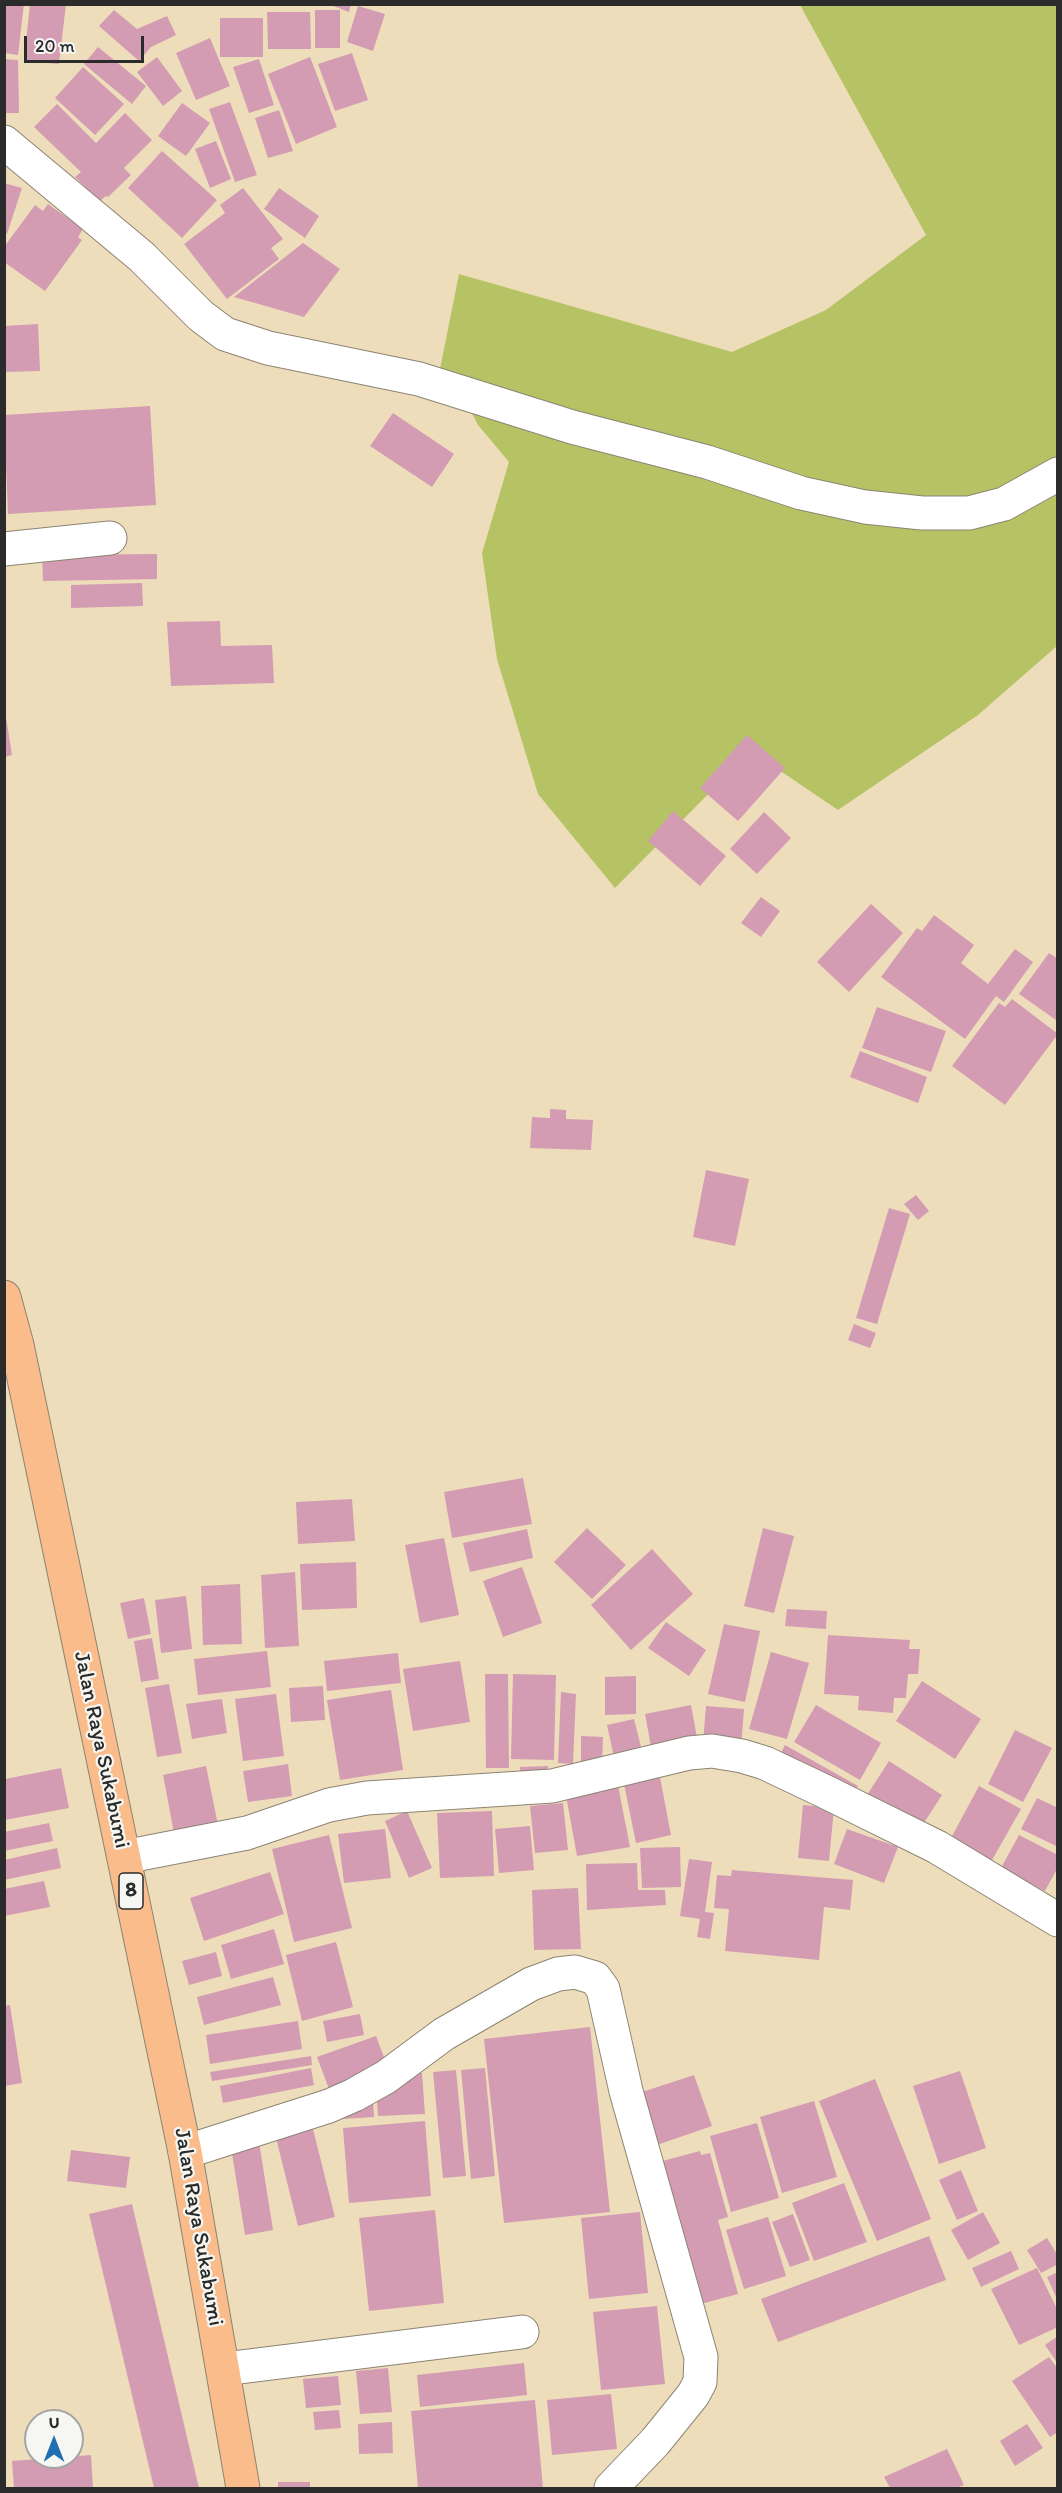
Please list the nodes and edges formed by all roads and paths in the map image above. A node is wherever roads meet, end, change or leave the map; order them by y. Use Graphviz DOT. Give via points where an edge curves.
graph roads {
  1 [pos="4,141"];
  2 [pos="1058,474"];
  3 [pos="110,538"];
  4 [pos="4,549"];
  5 [pos="4,1297"];
  6 [pos="124,1857"];
  7 [pos="1058,1920"];
  8 [pos="185,2152"];
  9 [pos="522,2332"];
  10 [pos="224,2369"];
  11 [pos="243,2488"];
  12 [pos="611,2488"];
  1 -- 2 [label="street" via="142,257 201,316 225,334 268,348 419,379 801,493 865,507 969,513 1004,504"];
  3 -- 4 [label="street"];
  5 -- 6 [label="highway, Jalan Raya Sukabumi / 8"];
  6 -- 7 [label="street" via="247,1833 329,1805 367,1798 552,1786 712,1751 765,1763 826,1792 937,1847"];
  6 -- 8 [label="highway, Jalan Raya Sukabumi / 8"];
  8 -- 10 [label="highway, Jalan Raya Sukabumi / 8"];
  8 -- 12 [label="street" via="354,2095 386,2077 444,2034 531,1984 575,1972 595,1978 603,1989 626,2091 701,2357 700,2382 693,2395"];
  9 -- 10 [label="street"];
  10 -- 11 [label="highway, Jalan Raya Sukabumi / 8"];
}
